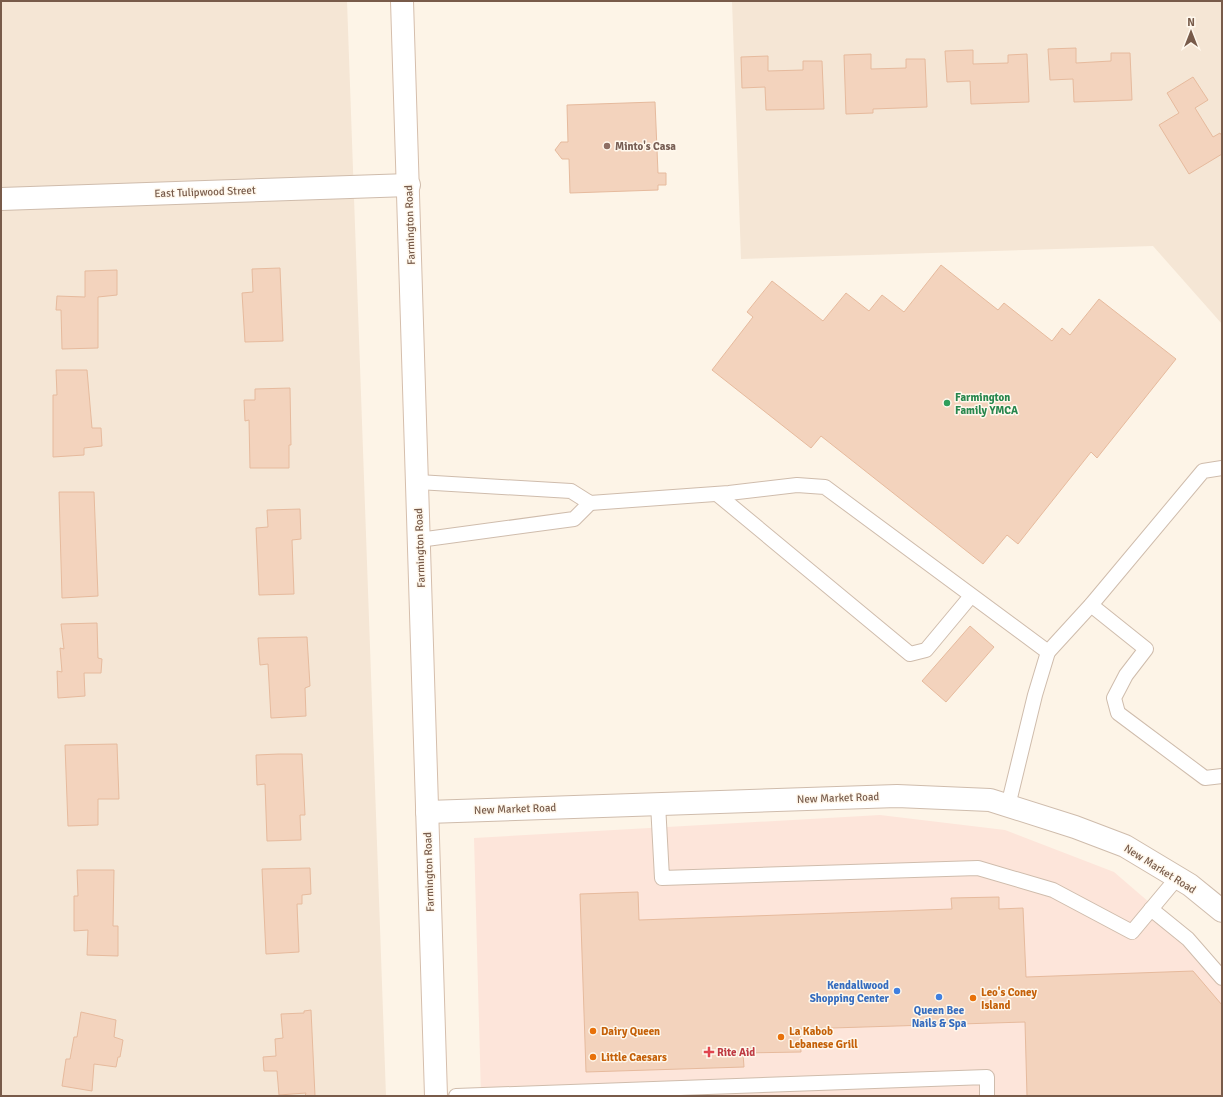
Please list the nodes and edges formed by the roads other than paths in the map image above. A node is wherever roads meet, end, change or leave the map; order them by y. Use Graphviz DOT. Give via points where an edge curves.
graph roads {
  1 [pos="402,1"];
  2 [pos="409,185"];
  3 [pos="1,199"];
  4 [pos="1222,468"];
  5 [pos="418,482"];
  6 [pos="716,494"];
  7 [pos="590,503"];
  8 [pos="419,540"];
  9 [pos="971,596"];
  10 [pos="1091,604"];
  11 [pos="1048,652"];
  12 [pos="1222,776"];
  13 [pos="658,804"];
  14 [pos="1008,806"];
  15 [pos="427,812"];
  16 [pos="1177,878"];
  17 [pos="1151,909"];
  18 [pos="1222,911"];
  19 [pos="1222,978"];
  20 [pos="436,1096"];
  21 [pos="456,1096"];
  22 [pos="987,1096"];
  1 -- 2 [label="street, Farmington Road"];
  2 -- 3 [label="street, East Tulipwood Street"];
  2 -- 5 [label="street, Farmington Road"];
  4 -- 10 [label="lane" via="1203,470"];
  5 -- 7 [label="lane" via="571,491"];
  5 -- 8 [label="street, Farmington Road"];
  6 -- 7 [label="lane"];
  6 -- 9 [label="lane" via="797,485 825,487"];
  6 -- 9 [label="lane" via="910,654 926,650"];
  7 -- 8 [label="lane" via="574,519"];
  8 -- 15 [label="street, Farmington Road"];
  9 -- 11 [label="lane"];
  10 -- 11 [label="lane"];
  10 -- 12 [label="lane" via="1146,649 1126,675 1114,698 1118,713 1205,778"];
  11 -- 14 [label="lane"];
  13 -- 14 [label="street, New Market Road" via="897,796 990,800"];
  13 -- 15 [label="street, New Market Road"];
  13 -- 17 [label="lane" via="662,878 978,868 1053,890 1132,932"];
  14 -- 16 [label="street, New Market Road" via="1125,846"];
  15 -- 20 [label="street, Farmington Road"];
  16 -- 17 [label="lane"];
  16 -- 18 [label="street, New Market Road" via="1190,885"];
  17 -- 19 [label="lane" via="1188,939"];
  21 -- 22 [label="lane" via="986,1077"];
}
